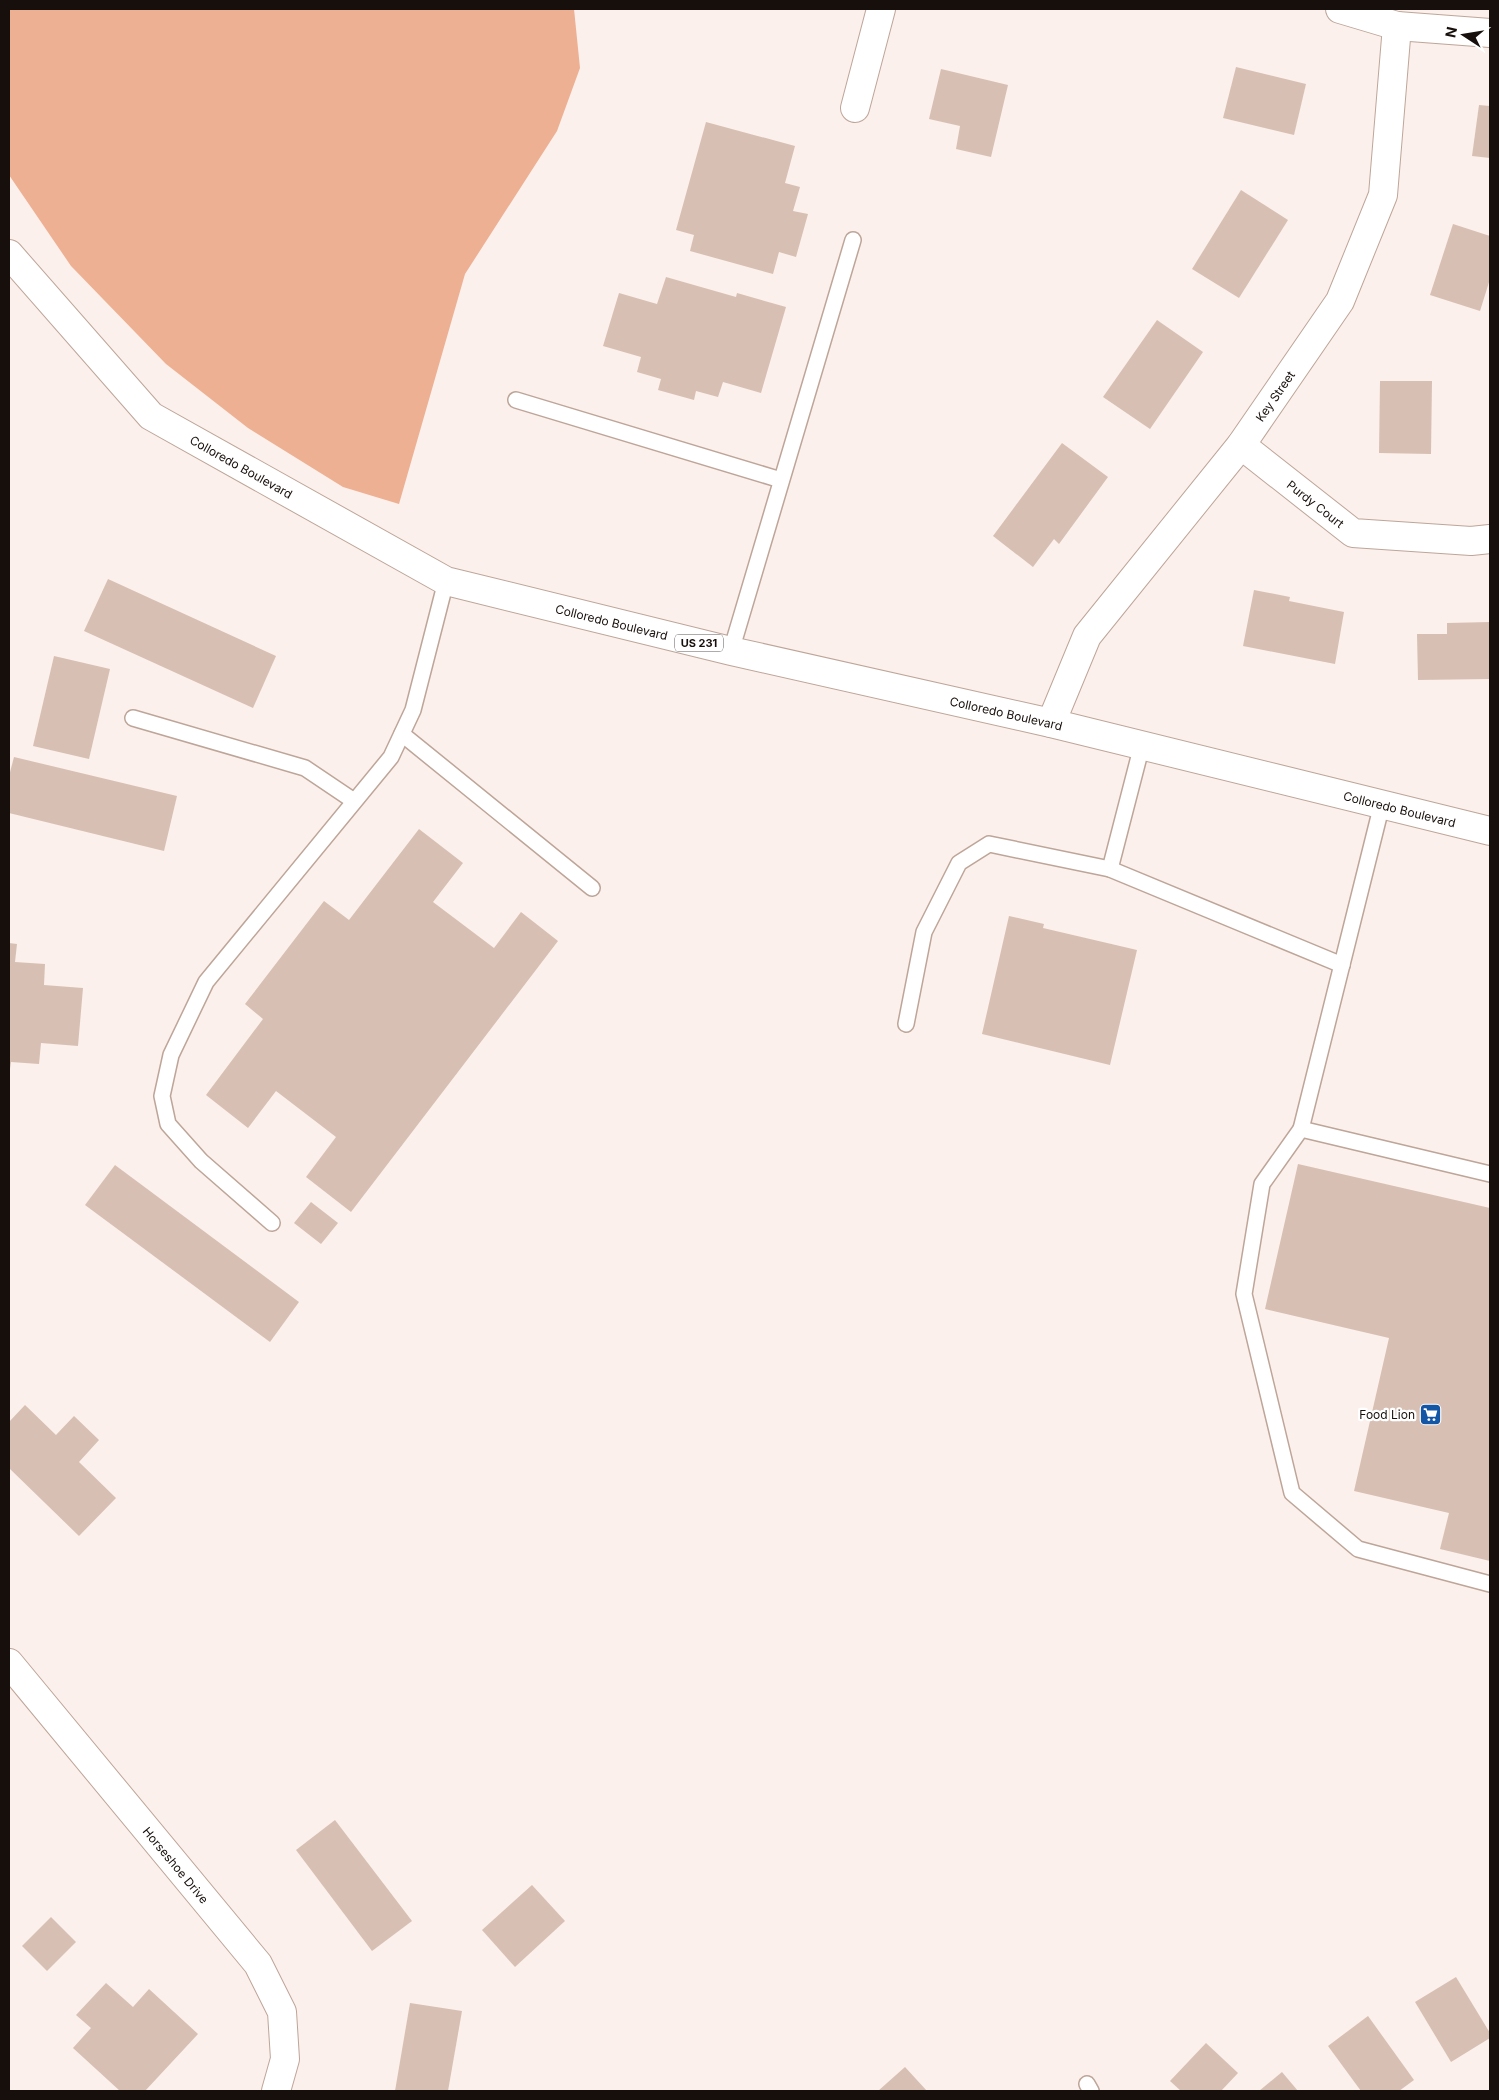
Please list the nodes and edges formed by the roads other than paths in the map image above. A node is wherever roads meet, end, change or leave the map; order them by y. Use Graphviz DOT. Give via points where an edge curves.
graph roads {
  1 [pos="881,9"];
  2 [pos="1340,9"];
  3 [pos="1397,26"];
  4 [pos="1490,33"];
  5 [pos="855,108"];
  6 [pos="853,240"];
  7 [pos="9,254"];
  8 [pos="516,400"];
  9 [pos="1241,445"];
  10 [pos="781,480"];
  11 [pos="1490,539"];
  12 [pos="446,581"];
  13 [pos="730,651"];
  14 [pos="133,718"];
  15 [pos="1052,723"];
  16 [pos="402,734"];
  17 [pos="1142,745"];
  18 [pos="354,801"];
  19 [pos="1382,804"];
  20 [pos="1490,830"];
  21 [pos="1110,869"];
  22 [pos="592,888"];
  23 [pos="1342,965"];
  24 [pos="906,1024"];
  25 [pos="1301,1129"];
  26 [pos="1490,1174"];
  27 [pos="272,1223"];
  28 [pos="1490,1584"];
  29 [pos="9,1663"];
  30 [pos="276,2091"];
  1 -- 5 [label="main road"];
  2 -- 3 [label="main road"];
  3 -- 4 [label="main road"];
  3 -- 9 [label="main road, Key Street" via="1383,195 1340,301"];
  6 -- 10 [label="lane"];
  7 -- 12 [label="main road, Colloredo Boulevard / US 231" via="151,416"];
  8 -- 10 [label="lane"];
  9 -- 11 [label="main road, Purdy Court" via="1353,533 1471,541"];
  9 -- 15 [label="main road, Key Street" via="1087,636"];
  10 -- 13 [label="lane"];
  12 -- 13 [label="main road, Colloredo Boulevard / US 231"];
  12 -- 16 [label="lane" via="413,710"];
  13 -- 15 [label="main road, Colloredo Boulevard / US 231"];
  14 -- 18 [label="lane" via="305,768"];
  15 -- 17 [label="main road, Colloredo Boulevard / US 231"];
  16 -- 18 [label="lane" via="391,757"];
  16 -- 22 [label="lane"];
  17 -- 19 [label="main road, Colloredo Boulevard / US 231"];
  17 -- 21 [label="lane"];
  18 -- 27 [label="lane" via="206,982 171,1055 162,1096 168,1124 201,1161"];
  19 -- 20 [label="main road, Colloredo Boulevard / US 231"];
  19 -- 23 [label="lane"];
  21 -- 23 [label="lane"];
  21 -- 24 [label="lane" via="989,844 959,863 924,932"];
  23 -- 25 [label="lane"];
  25 -- 26 [label="lane"];
  25 -- 28 [label="lane" via="1262,1184 1244,1294 1292,1493 1358,1549"];
  29 -- 30 [label="main road, Horseshoe Drive" via="258,1964 282,2012 286,2059"];
}
